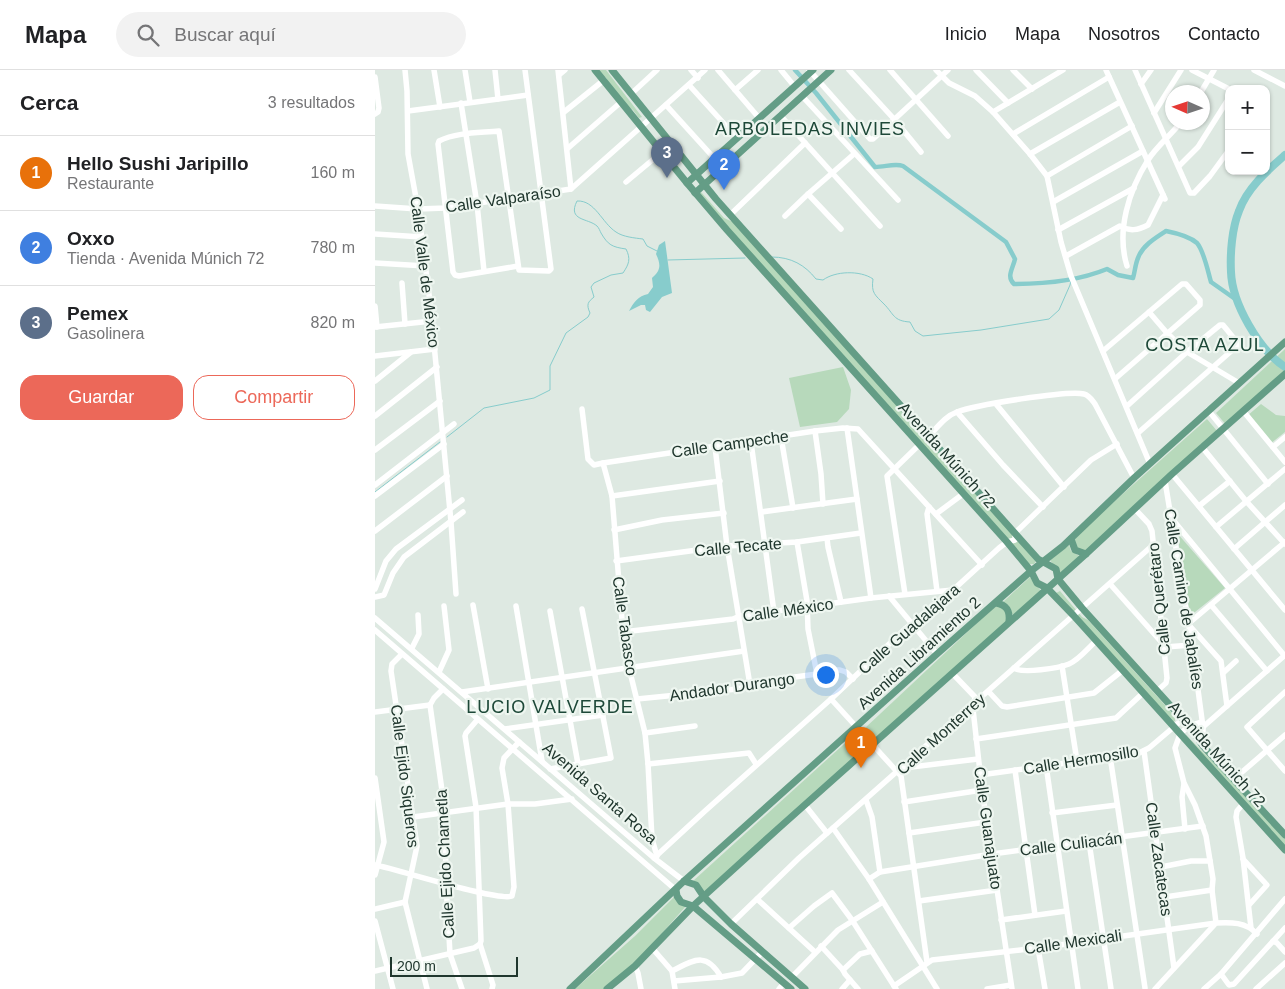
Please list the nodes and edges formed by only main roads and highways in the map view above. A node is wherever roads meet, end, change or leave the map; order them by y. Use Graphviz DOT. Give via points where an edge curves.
graph roads {
  1 [pos="595,70"];
  2 [pos="612,70"];
  3 [pos="831,70"];
  4 [pos="805,76"];
  5 [pos="696,175"];
  6 [pos="687,183"];
  7 [pos="704,185"];
  8 [pos="695,193"];
  9 [pos="770,260"];
  10 [pos="763,271"];
  11 [pos="781,273"];
  12 [pos="1284,343"];
  13 [pos="1284,376"];
  14 [pos="1071,539"];
  15 [pos="1087,554"];
  16 [pos="1042,562"];
  17 [pos="1031,571"];
  18 [pos="1058,578"];
  19 [pos="1047,588"];
  20 [pos="996,603"];
  21 [pos="1009,622"];
  22 [pos="1285,835"];
  23 [pos="1285,850"];
  24 [pos="684,881"];
  25 [pos="677,890"];
  26 [pos="704,897"];
  27 [pos="693,906"];
  28 [pos="781,986"];
  29 [pos="570,989"];
  30 [pos="607,989"];
  31 [pos="791,989"];
  32 [pos="805,989"];
  1 -- 6 [label="main road, Avenida Múnich 72"];
  2 -- 5 [label="main road, Avenida Múnich 72"];
  3 -- 7 [label="main road"];
  4 -- 5 [label="main road"];
  5 -- 6 [label="main road"];
  5 -- 7 [label="main road, Avenida Múnich 72"];
  6 -- 8 [label="main road, Avenida Múnich 72"];
  7 -- 8 [label="main road"];
  7 -- 9 [label="main road, Avenida Múnich 72"];
  8 -- 10 [label="main road, Avenida Múnich 72"];
  9 -- 10 [label="main road"];
  9 -- 11 [label="main road, Avenida Múnich 72"];
  10 -- 11 [label="main road"];
  10 -- 17 [label="main road, Avenida Múnich 72"];
  11 -- 16 [label="main road, Avenida Múnich 72"];
  12 -- 14 [label="main road, Avenida Libramiento 2"];
  13 -- 15 [label="main road"];
  14 -- 15 [label="main road" via="1075,550"];
  14 -- 16 [label="main road, Avenida Libramiento 2"];
  15 -- 18 [label="main road"];
  16 -- 17 [label="main road, Avenida Libramiento 2"];
  16 -- 18 [label="main road, Avenida Múnich 72" via="1056,569"];
  17 -- 19 [label="main road, Avenida Múnich 72" via="1037,583"];
  17 -- 20 [label="main road, Avenida Libramiento 2"];
  18 -- 19 [label="main road"];
  18 -- 22 [label="main road, Avenida Múnich 72" via="1203,746"];
  19 -- 21 [label="main road"];
  19 -- 23 [label="main road, Avenida Múnich 72"];
  20 -- 21 [label="main road" via="1009,611"];
  20 -- 24 [label="main road, Avenida Libramiento 2"];
  21 -- 26 [label="main road"];
  24 -- 25 [label="main road, Avenida Libramiento 2"];
  24 -- 26 [label="main road, Avenida Santa Rosa" via="696,885"];
  25 -- 27 [label="main road, Avenida Santa Rosa" via="681,902"];
  25 -- 29 [label="main road, Avenida Libramiento 2"];
  26 -- 27 [label="main road"];
  26 -- 32 [label="main road, Avenida Santa Rosa"];
  27 -- 28 [label="main road, Avenida Santa Rosa" via="756,958"];
  27 -- 30 [label="main road" via="635,966"];
  28 -- 31 [label="main road, Avenida Santa Rosa"];
}
